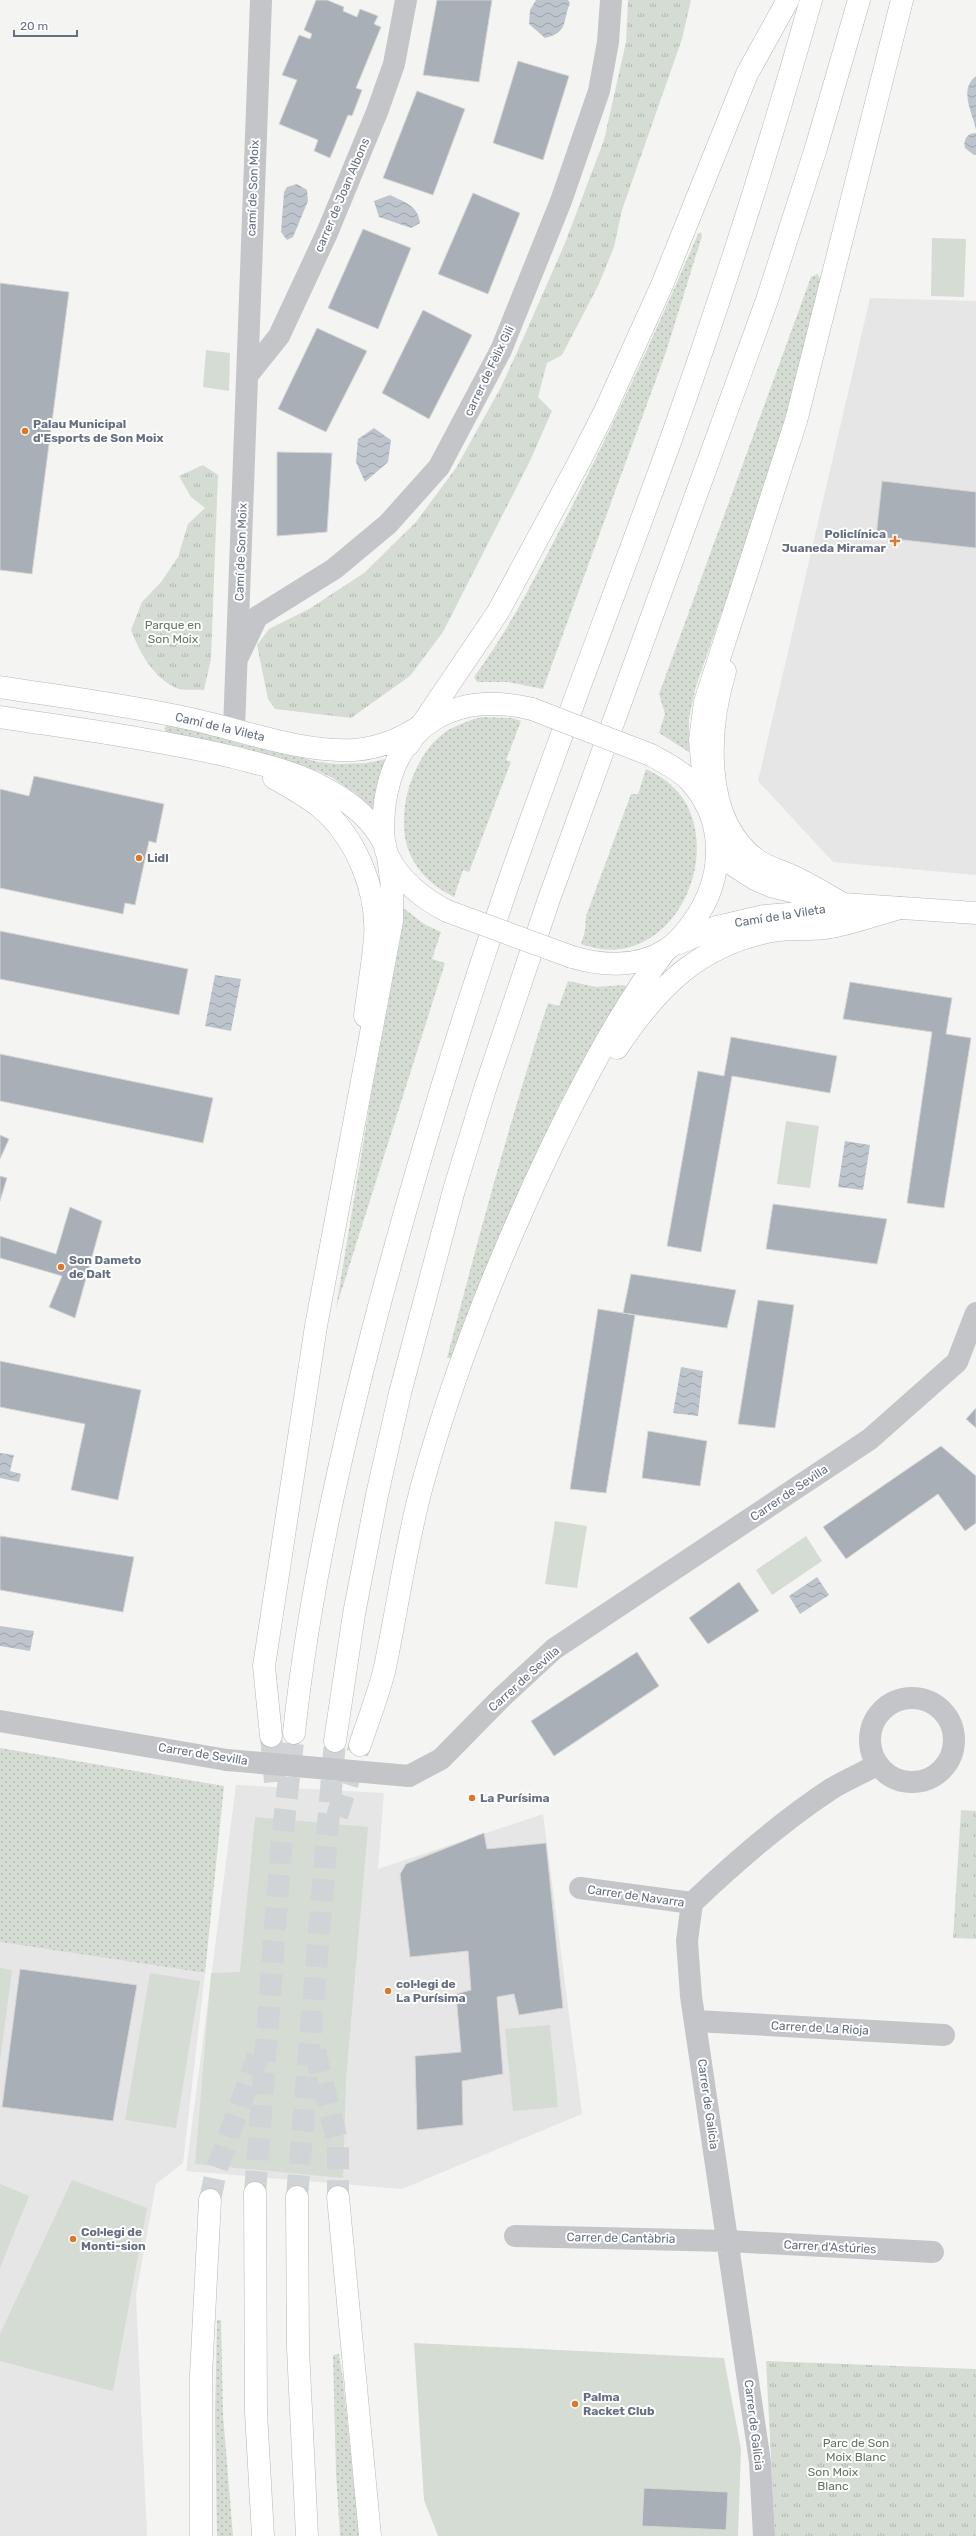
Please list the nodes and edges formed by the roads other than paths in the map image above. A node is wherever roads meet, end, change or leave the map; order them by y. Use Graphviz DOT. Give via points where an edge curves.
graph roads {
  1 [pos="261,0"];
  2 [pos="406,0"];
  3 [pos="611,0"];
  4 [pos="788,0"];
  5 [pos="811,0"];
  6 [pos="859,0"];
  7 [pos="902,0"];
  8 [pos="247,376"];
  9 [pos="759,539"];
  10 [pos="237,660"];
  11 [pos="0,687"];
  12 [pos="0,717"];
  13 [pos="234,729"];
  14 [pos="420,730"];
  15 [pos="246,760"];
  16 [pos="706,804"];
  17 [pos="717,840"];
  18 [pos="386,850"];
  19 [pos="844,904"];
  20 [pos="900,908"];
  21 [pos="976,913"];
  22 [pos="669,948"];
  23 [pos="368,1048"];
  24 [pos="541,1169"];
  25 [pos="976,1313"];
  26 [pos="0,1721"];
  27 [pos="294,1733"];
  28 [pos="270,1736"];
  29 [pos="335,1741"];
  30 [pos="360,1745"];
  31 [pos="877,1764"];
  32 [pos="580,1888"];
  33 [pos="692,1903"];
  34 [pos="696,2020"];
  35 [pos="944,2035"];
  36 [pos="254,2193"];
  37 [pos="297,2197"];
  38 [pos="338,2197"];
  39 [pos="210,2200"];
  40 [pos="515,2236"];
  41 [pos="728,2241"];
  42 [pos="932,2252"];
  43 [pos="200,2491"];
  44 [pos="370,2533"];
  45 [pos="196,2536"];
  46 [pos="201,2536"];
  47 [pos="263,2536"];
  48 [pos="307,2536"];
  49 [pos="764,2536"];
  1 -- 8 [label="street, camí de Son Moix"];
  2 -- 8 [label="street, carrer de Joan Albons" via="394,64 354,169 279,336"];
  3 -- 10 [label="street, carrer de Fèlix Gili" via="608,42 599,90 561,201 501,350 439,467 382,529 334,569 257,617"];
  4 -- 14 [label="main road" via="747,74 665,278 597,425 498,612"];
  5 -- 27 [label="main road" via="727,276 671,438 510,879 429,1127 385,1284 339,1473 299,1687"];
  6 -- 29 [label="main road" via="816,148 767,300 549,899 498,1048 454,1190 402,1386 377,1495 354,1614"];
  7 -- 9 [label="main road" via="796,421"];
  8 -- 10 [label="street, Camí de Son Moix"];
  9 -- 16 [label="main road" via="709,686 701,722 700,740"];
  9 -- 19 [label="main road" via="751,593 720,688 713,721 712,746 718,794 733,835 756,859"];
  10 -- 13 [label="street, Camí de Son Moix"];
  11 -- 13 [label="main road, Camí de la Vileta" via="153,712"];
  12 -- 15 [label="main road" via="178,745"];
  13 -- 14 [label="main road, Camí de la Vileta" via="309,747 353,750 394,742"];
  14 -- 16 [label="main road, Camí de la Vileta, bridge" via="461,706 494,702 532,709 651,755 672,766 686,777"];
  14 -- 18 [label="main road" via="400,758 387,791 383,829"];
  15 -- 18 [label="main road" via="304,778 324,788 358,811 376,828"];
  15 -- 23 [label="main road" via="321,808 347,837 358,859 371,895 375,922 363,1027"];
  16 -- 17 [label="main road"];
  17 -- 19 [label="main road, Camí de la Vileta" via="730,863 755,879 771,886"];
  17 -- 22 [label="main road" via="717,862 712,890 694,921"];
  18 -- 22 [label="main road, Camí de la Vileta, bridge" via="414,888 447,911 572,957 612,965 629,963"];
  18 -- 23 [label="main road" via="393,897 392,921"];
  19 -- 20 [label="main road, Camí de la Vileta"];
  19 -- 22 [label="main road, Camí de la Vileta" via="815,912 764,916 718,927"];
  20 -- 21 [label="main road, Camí de la Vileta"];
  20 -- 24 [label="main road" via="825,928 789,929 754,935 723,946 689,965 663,988 627,1034"];
  22 -- 24 [label="main road" via="644,979 610,1034"];
  23 -- 28 [label="main road" via="316,1326 264,1666"];
  24 -- 30 [label="main road" via="491,1283 441,1422 410,1533 384,1670"];
  25 -- 26 [label="street, Carrer de Sevilla, bridge" via="956,1362 870,1439 554,1650 502,1697 441,1759 409,1776 227,1760"];
  31 -- 33 [label="street" via="832,1789 783,1824 739,1859"];
  32 -- 33 [label="street, Carrer de Navarra"];
  33 -- 34 [label="street, Carrer de Galícia" via="687,1942 691,1996"];
  34 -- 35 [label="street, Carrer de La Rioja"];
  34 -- 41 [label="street, Carrer de Galícia"];
  36 -- 47 [label="main road" via="256,2397"];
  37 -- 48 [label="main road" via="298,2348"];
  38 -- 44 [label="main road"];
  39 -- 43 [label="main road" via="202,2340"];
  40 -- 41 [label="street, Carrer de Cantàbria"];
  41 -- 42 [label="street, Carrer d'Astúries"];
  41 -- 49 [label="street, Carrer de Galícia" via="760,2462"];
  43 -- 45 [label="main road"];
  43 -- 46 [label="main road"];
}
